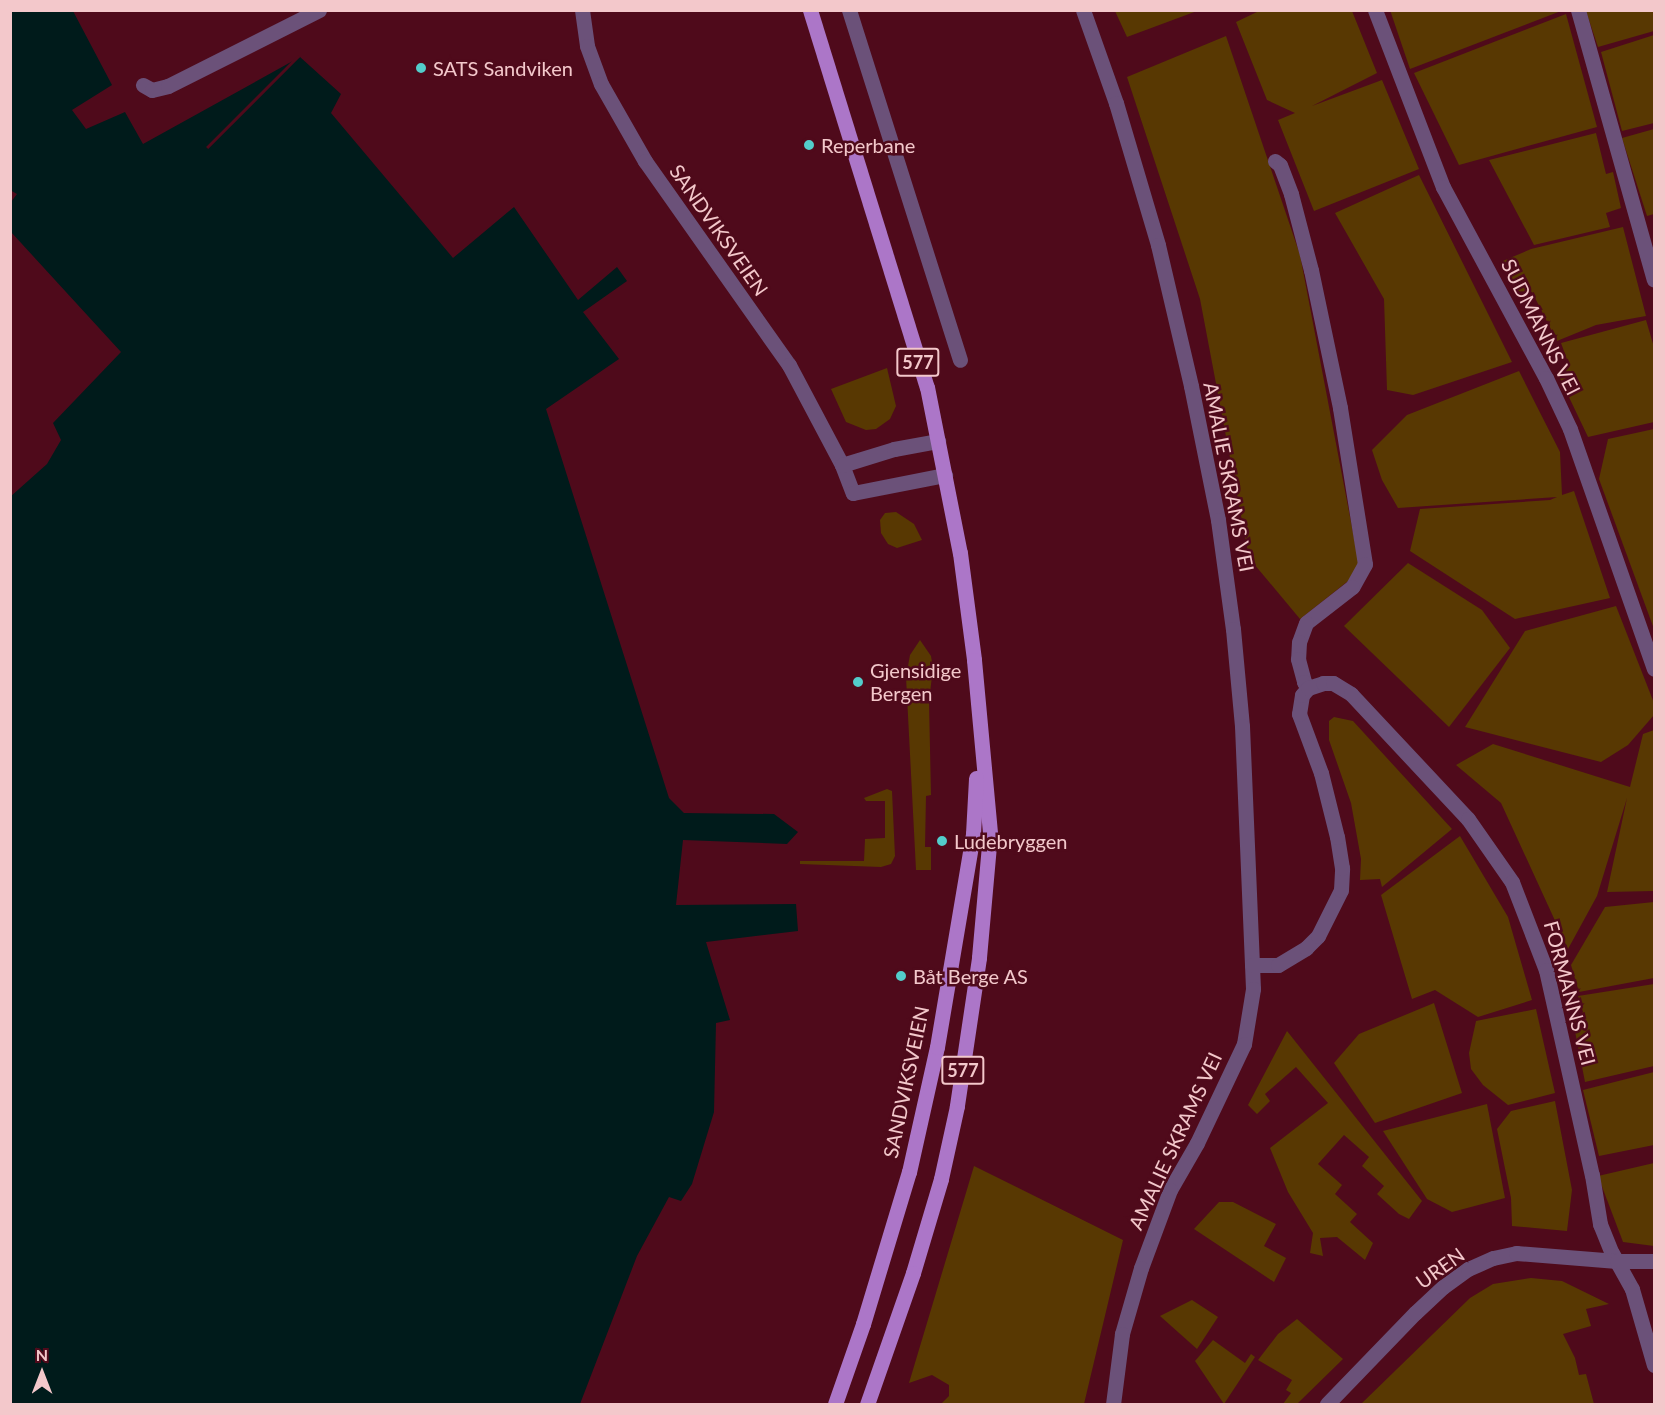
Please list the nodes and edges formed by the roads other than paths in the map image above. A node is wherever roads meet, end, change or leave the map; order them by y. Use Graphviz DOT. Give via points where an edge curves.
graph roads {
  1 [pos="318,10"];
  2 [pos="582,10"];
  3 [pos="810,10"];
  4 [pos="849,10"];
  5 [pos="1083,10"];
  6 [pos="1375,10"];
  7 [pos="1578,10"];
  8 [pos="143,85"];
  9 [pos="1275,161"];
  10 [pos="1654,280"];
  11 [pos="960,360"];
  12 [pos="938,441"];
  13 [pos="842,465"];
  14 [pos="945,475"];
  15 [pos="1654,669"];
  16 [pos="1308,688"];
  17 [pos="978,724"];
  18 [pos="1252,965"];
  19 [pos="1617,1261"];
  20 [pos="1654,1261"];
  21 [pos="1654,1365"];
  22 [pos="835,1404"];
  23 [pos="867,1404"];
  24 [pos="1113,1404"];
  25 [pos="1327,1404"];
  1 -- 8 [label="street" via="168,86 152,90"];
  2 -- 13 [label="street, SANDVIKSVEIEN" via="586,46 601,84 645,161 789,365"];
  3 -- 12 [label="main road, SANDVIKSVEIEN / 577" via="927,387"];
  4 -- 11 [label="street"];
  5 -- 18 [label="street, AMALIE SKRAMS VEI" via="1116,103 1158,244 1218,520 1242,726"];
  6 -- 15 [label="street, SUDMANNS VEI" via="1443,187 1570,429"];
  7 -- 10 [label="street"];
  9 -- 16 [label="street" via="1291,194 1311,270 1340,408 1365,564 1352,587 1306,623 1299,642 1299,659"];
  12 -- 13 [label="street"];
  12 -- 14 [label="main road, SANDVIKSVEIEN / 577"];
  13 -- 14 [label="street, SANDVIKSVEIEN" via="853,493"];
  14 -- 17 [label="main road, SANDVIKSVEIEN / 577" via="974,660"];
  16 -- 18 [label="street" via="1302,695 1299,714 1321,773 1337,837 1341,890 1318,936 1306,948 1278,965"];
  16 -- 19 [label="street, FORMANNS VEI" via="1323,683 1344,687 1474,826 1512,882 1546,970 1600,1224"];
  17 -- 22 [label="main road, SANDVIKSVEIEN / 577" via="974,834 938,1047 909,1172"];
  17 -- 23 [label="main road, SANDVIKSVEIEN / 577" via="990,834 979,958 957,1106 941,1179 913,1274"];
  18 -- 24 [label="street, AMALIE SKRAMS VEI" via="1251,1014 1244,1044 1170,1190 1156,1226 1122,1334"];
  19 -- 20 [label="street, UREN"];
  19 -- 21 [label="street, FORMANNS VEI" via="1632,1289"];
  19 -- 25 [label="street, UREN" via="1516,1253 1468,1269 1415,1313"];
}
